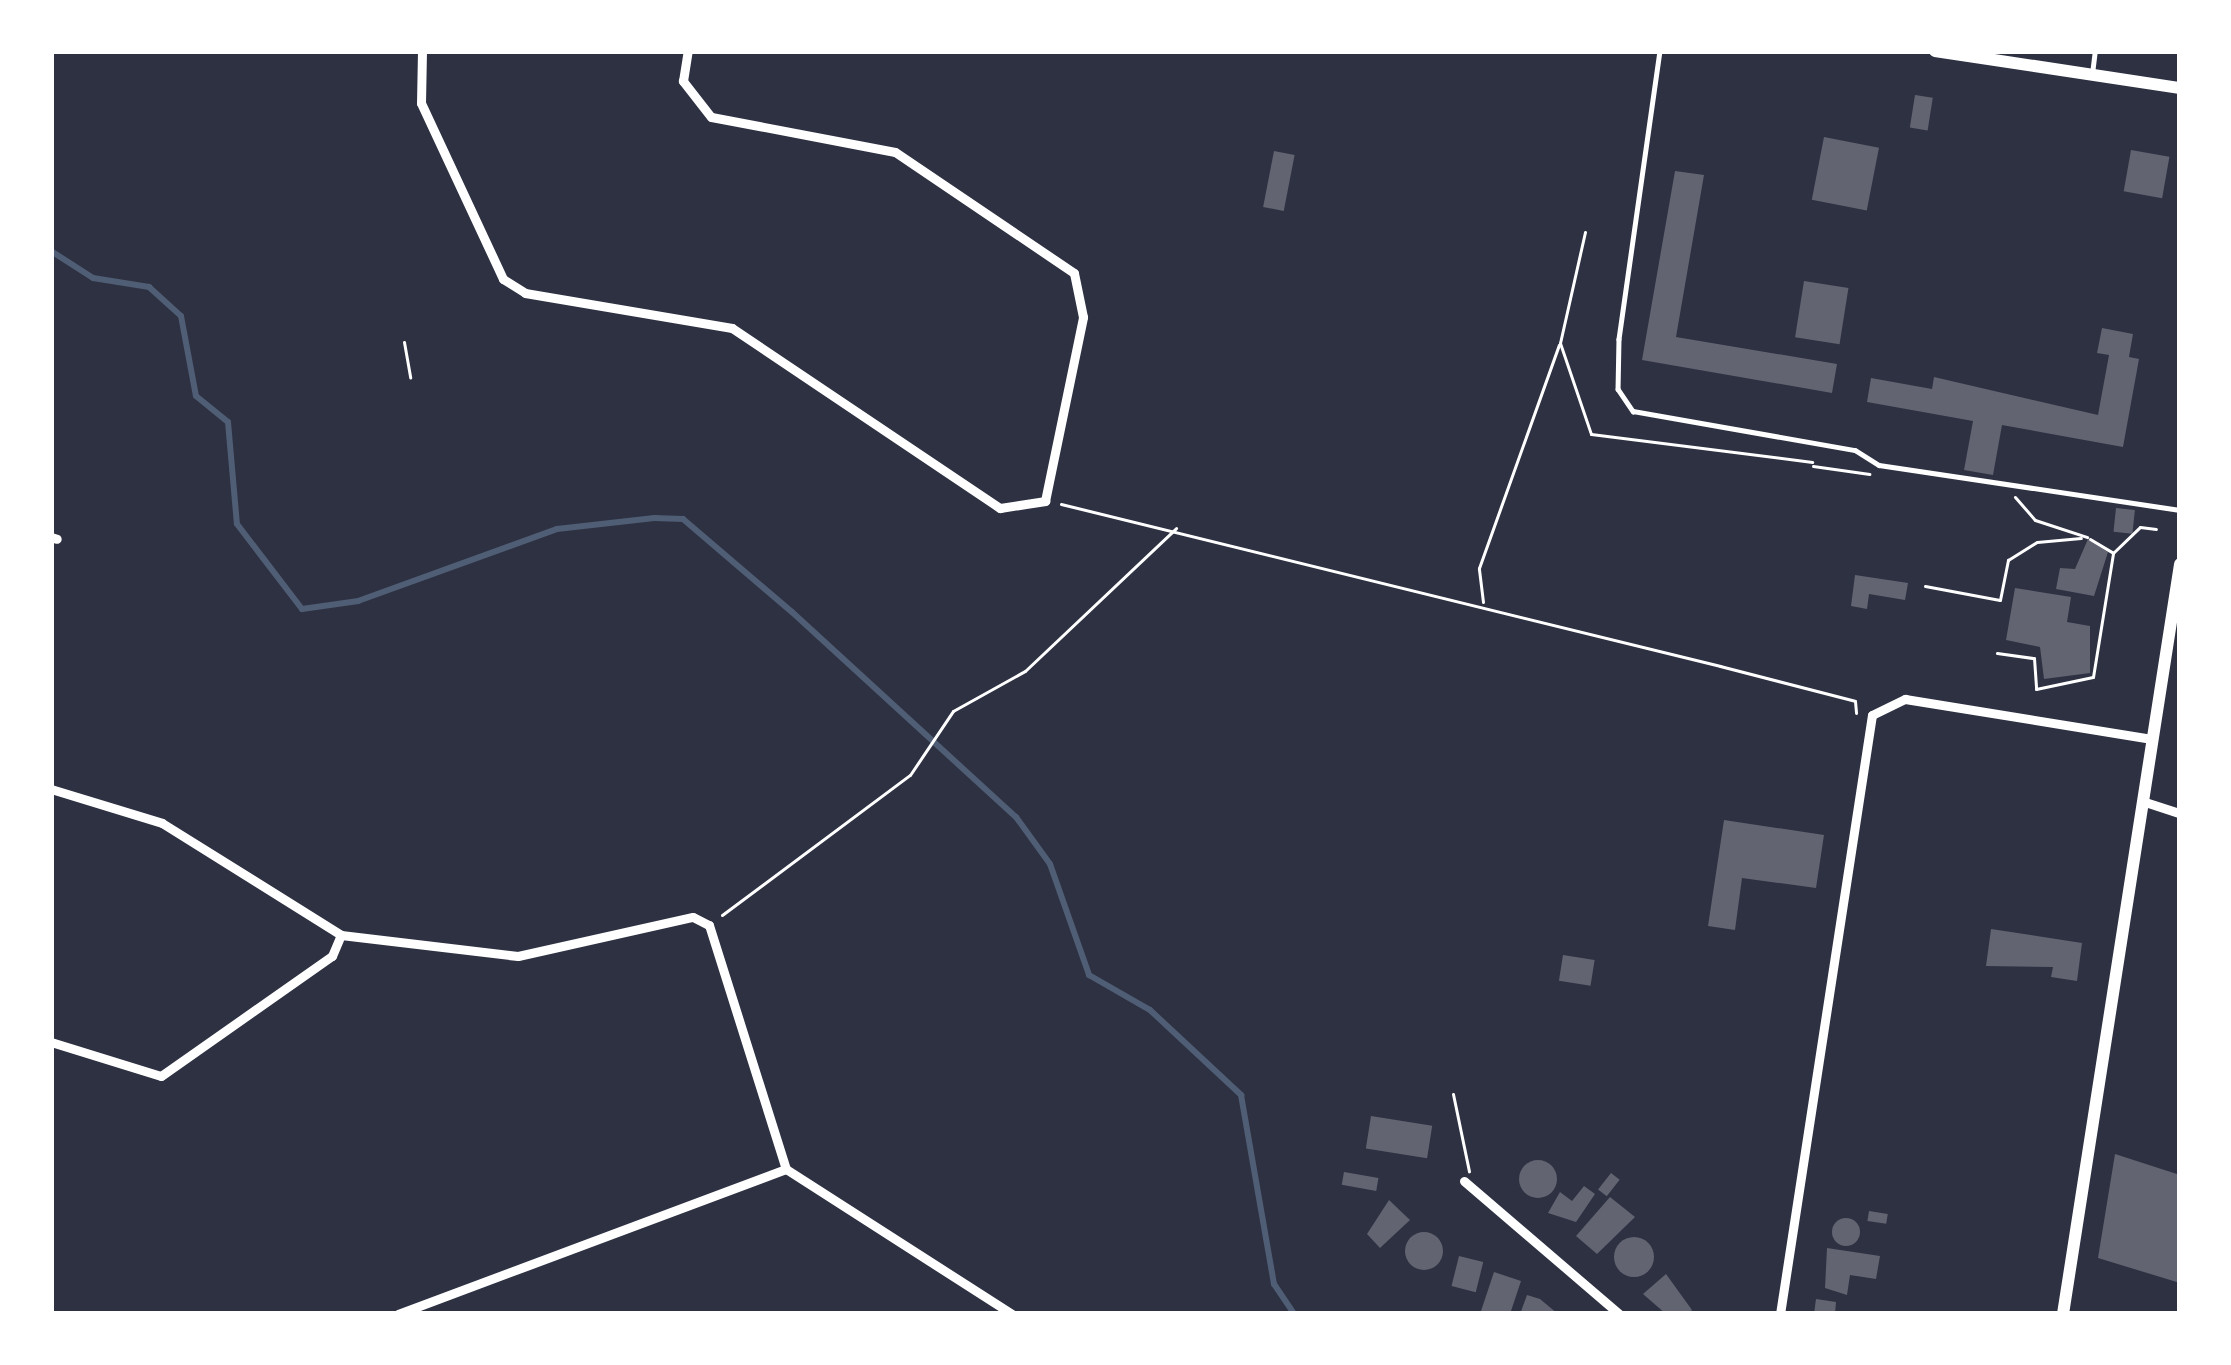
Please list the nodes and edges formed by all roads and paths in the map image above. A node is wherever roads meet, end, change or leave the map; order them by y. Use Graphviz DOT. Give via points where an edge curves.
graph roads {
  1 [pos="422,51"];
  2 [pos="688,51"];
  3 [pos="1660,51"];
  4 [pos="1935,51"];
  5 [pos="2095,51"];
  6 [pos="2092,74"];
  7 [pos="2180,88"];
  8 [pos="1585,232"];
  9 [pos="404,342"];
  10 [pos="1560,344"];
  11 [pos="410,376"];
  12 [pos="1880,476"];
  13 [pos="1993,493"];
  14 [pos="1045,501"];
  15 [pos="2180,509"];
  16 [pos="1178,528"];
  17 [pos="2156,529"];
  18 [pos="2087,537"];
  19 [pos="2113,553"];
  20 [pos="2180,564"];
  21 [pos="1925,586"];
  22 [pos="1484,604"];
  23 [pos="1997,653"];
  24 [pos="1856,712"];
  25 [pos="2152,739"];
  26 [pos="51,789"];
  27 [pos="2142,801"];
  28 [pos="2180,813"];
  29 [pos="709,926"];
  30 [pos="341,935"];
  31 [pos="51,1042"];
  32 [pos="1453,1094"];
  33 [pos="786,1168"];
  34 [pos="1464,1181"];
  35 [pos="398,1314"];
  36 [pos="1012,1314"];
  37 [pos="1619,1314"];
  38 [pos="1780,1314"];
  39 [pos="2063,1314"];
  1 -- 14 [label="street" via="421,103 503,279 526,293 732,328 1000,508 1015,514"];
  2 -- 14 [label="street" via="683,81 711,117 895,152 1075,273 1083,317"];
  3 -- 15 [label="lane" via="1619,339 1618,389 1633,411 1855,450 1880,465"];
  4 -- 6 [label="main road"];
  5 -- 6 [label="lane"];
  6 -- 7 [label="main road"];
  8 -- 10 [label="path"];
  9 -- 11 [label="path"];
  10 -- 12 [label="path" via="1591,434"];
  10 -- 22 [label="path" via="1484,550"];
  13 -- 18 [label="path"];
  14 -- 16 [label="path"];
  16 -- 22 [label="path"];
  16 -- 29 [label="path" via="1024,671 953,710 910,776"];
  17 -- 19 [label="path" via="2140,527"];
  18 -- 19 [label="path"];
  18 -- 21 [label="path" via="2037,542 2008,560 2000,600"];
  19 -- 23 [label="path" via="2093,677 2036,689 2034,658"];
  20 -- 25 [label="main road"];
  22 -- 24 [label="path" via="1855,701"];
  25 -- 27 [label="main road"];
  25 -- 38 [label="street" via="1905,699 1872,715"];
  26 -- 30 [label="street" via="162,823"];
  27 -- 28 [label="street"];
  27 -- 39 [label="main road"];
  29 -- 30 [label="street" via="693,917 518,956"];
  29 -- 33 [label="street"];
  30 -- 31 [label="street" via="332,956 161,1076"];
  32 -- 34 [label="path" via="1474,1159"];
  33 -- 35 [label="street"];
  33 -- 36 [label="street"];
  34 -- 37 [label="street"];
}
